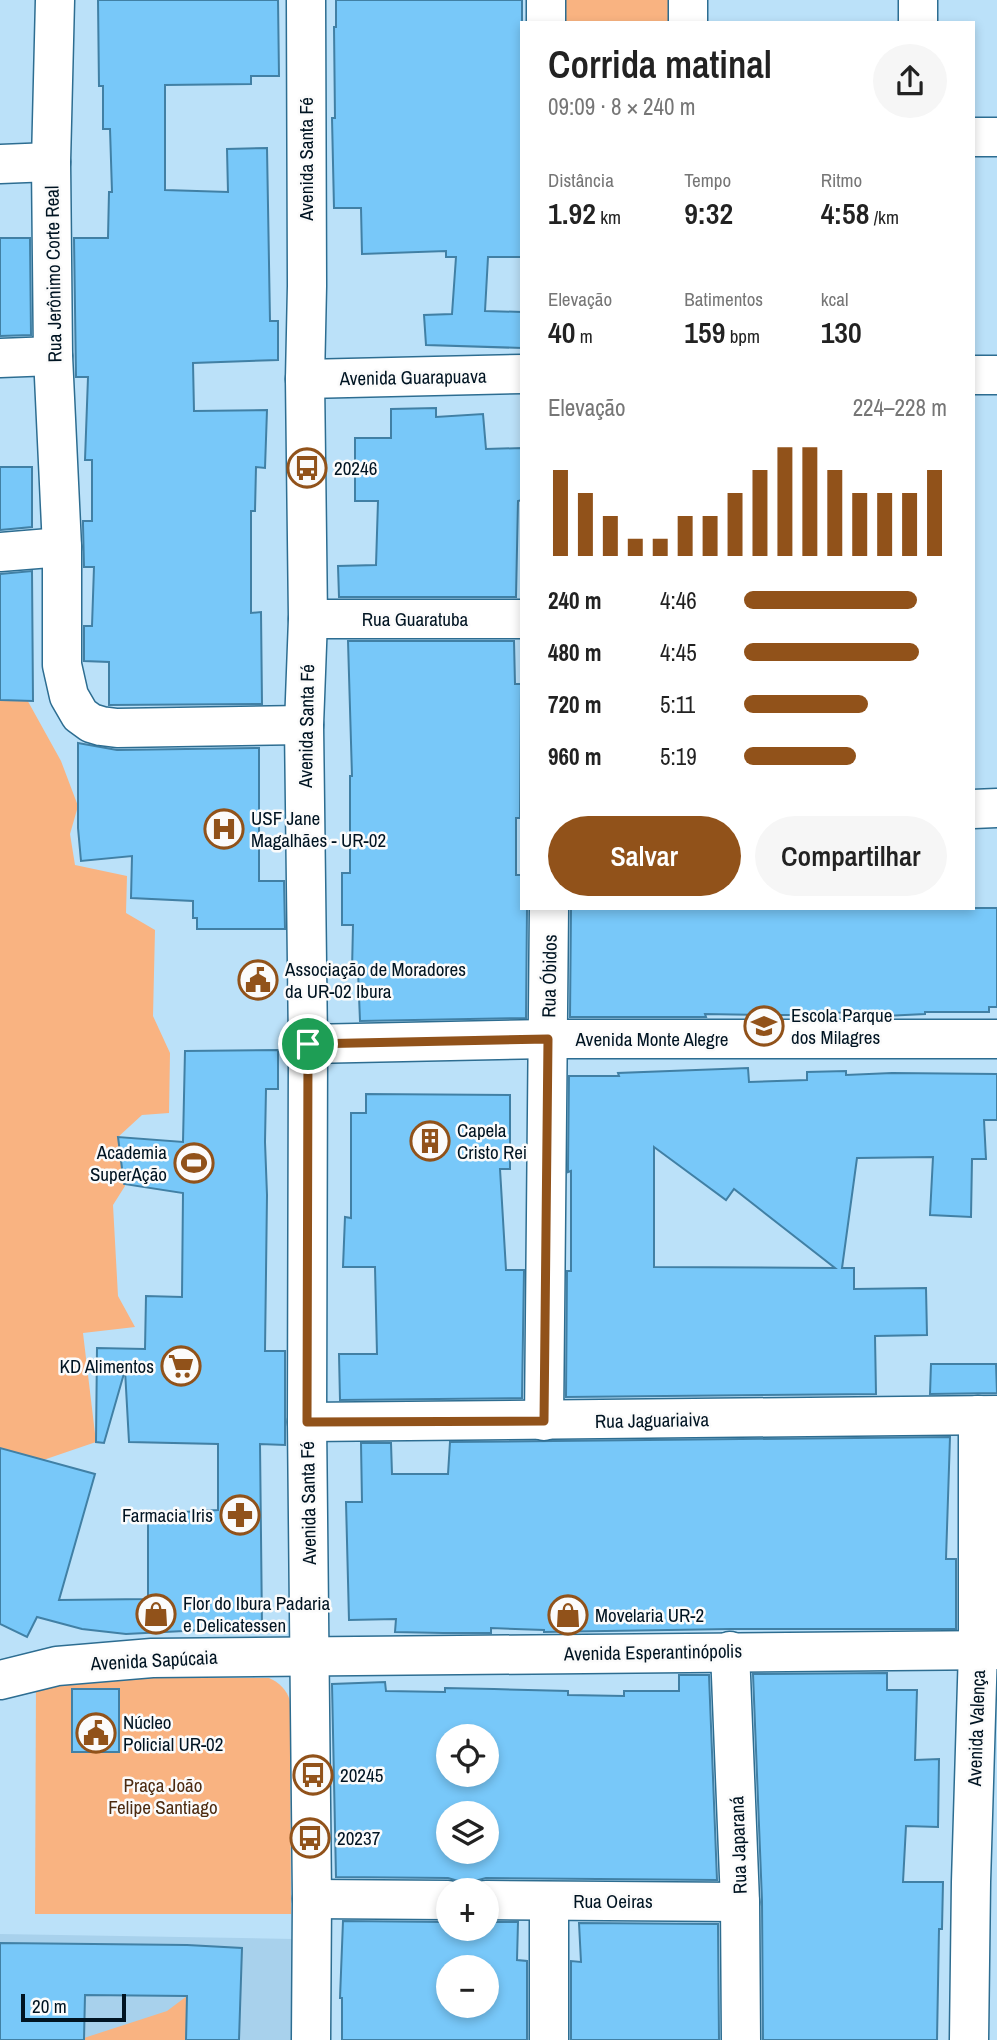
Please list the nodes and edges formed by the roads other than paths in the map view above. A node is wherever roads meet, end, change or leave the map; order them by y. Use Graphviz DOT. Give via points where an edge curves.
graph roads {
  1 [pos="55,0"];
  2 [pos="306,0"];
  3 [pos="546,0"];
  4 [pos="688,0"];
  5 [pos="918,0"];
  6 [pos="546,21"];
  7 [pos="688,21"];
  8 [pos="918,21"];
  9 [pos="975,137"];
  10 [pos="997,137"];
  11 [pos="51,162"];
  12 [pos="0,164"];
  13 [pos="53,356"];
  14 [pos="0,358"];
  15 [pos="520,374"];
  16 [pos="975,375"];
  17 [pos="997,375"];
  18 [pos="305,379"];
  19 [pos="62,547"];
  20 [pos="0,552"];
  21 [pos="308,619"];
  22 [pos="520,620"];
  23 [pos="304,725"];
  24 [pos="975,808"];
  25 [pos="997,808"];
  26 [pos="550,910"];
  27 [pos="548,1039"];
  28 [pos="997,1039"];
  29 [pos="308,1044"];
  30 [pos="987,1415"];
  31 [pos="544,1421"];
  32 [pos="307,1422"];
  33 [pos="987,1650"];
  34 [pos="730,1651"];
  35 [pos="310,1656"];
  36 [pos="0,1680"];
  37 [pos="984,1882"];
  38 [pos="312,1899"];
  39 [pos="436,1900"];
  40 [pos="499,1900"];
  41 [pos="549,1900"];
  42 [pos="740,1902"];
  43 [pos="311,2040"];
  44 [pos="549,2040"];
  45 [pos="741,2040"];
  46 [pos="969,2040"];
  1 -- 11 [label="street, Rua Jerônimo Corte Real"];
  2 -- 18 [label="street, Avenida Santa Fé"];
  3 -- 6 [label="street"];
  4 -- 7 [label="street"];
  5 -- 8 [label="street"];
  9 -- 10 [label="street"];
  11 -- 12 [label="street"];
  11 -- 13 [label="street, Rua Jerônimo Corte Real"];
  13 -- 14 [label="street"];
  13 -- 19 [label="street, Rua Jerônimo Corte Real"];
  15 -- 18 [label="street, Avenida Guarapuava"];
  16 -- 17 [label="street"];
  18 -- 21 [label="street, Avenida Santa Fé"];
  19 -- 20 [label="street"];
  19 -- 23 [label="street, Rua Jerônimo Corte Real" via="62,665 69,696 80,715 92,723 117,728"];
  21 -- 22 [label="street, Rua Guaratuba"];
  21 -- 23 [label="street, Avenida Santa Fé"];
  23 -- 29 [label="street, Avenida Santa Fé"];
  24 -- 25 [label="street"];
  26 -- 27 [label="street, Rua Óbidos"];
  27 -- 28 [label="street, Avenida Monte Alegre"];
  27 -- 29 [label="street, Avenida Monte Alegre"];
  27 -- 31 [label="street, Rua Óbidos"];
  29 -- 32 [label="street, Avenida Santa Fé"];
  30 -- 31 [label="street, Rua Jaguariaiva"];
  30 -- 33 [label="street, Avenida Valença"];
  31 -- 32 [label="street, Rua Jaguariaiva"];
  32 -- 35 [label="street, Avenida Santa Fé"];
  33 -- 34 [label="street, Avenida Esperantinópolis"];
  33 -- 37 [label="street, Avenida Valença"];
  34 -- 35 [label="street, Avenida Esperantinópolis"];
  34 -- 42 [label="street, Rua Japaraná"];
  35 -- 36 [label="street, Avenida Sapúcaia" via="99,1662 57,1666"];
  35 -- 38 [label="street, Avenida Santa Fé"];
  37 -- 46 [label="street, Avenida Valença"];
  38 -- 39 [label="street"];
  38 -- 43 [label="street, Avenida Santa Fé"];
  40 -- 41 [label="street, Rua Oeiras"];
  41 -- 42 [label="street, Rua Oeiras"];
  41 -- 44 [label="street"];
  42 -- 45 [label="street, Rua Japaraná"];
}
